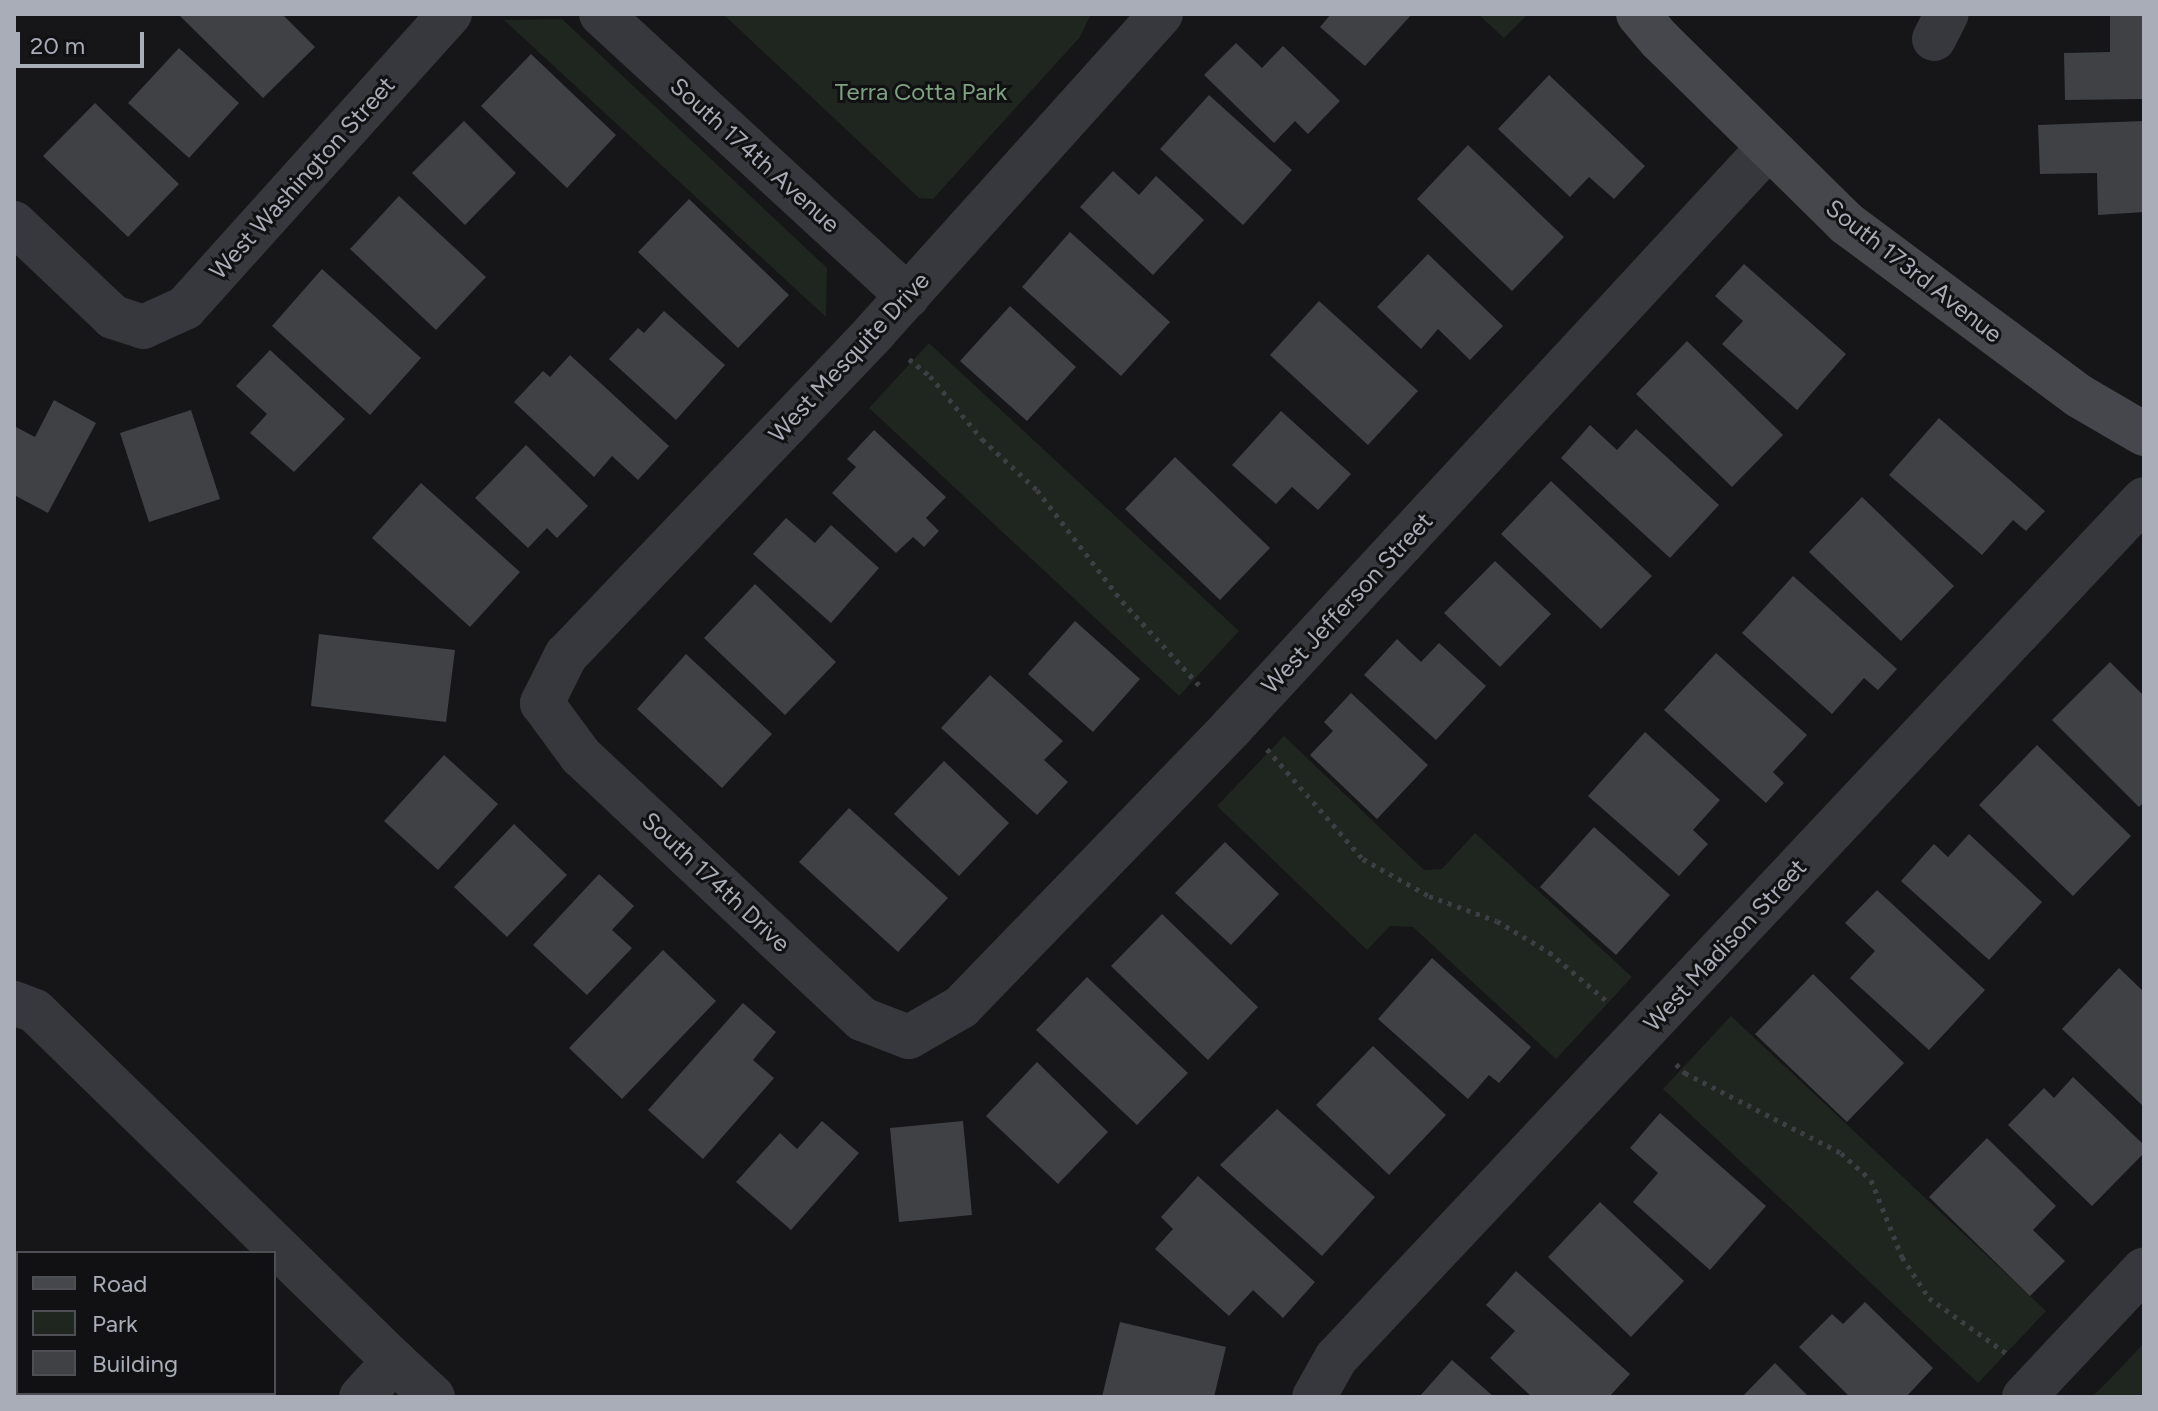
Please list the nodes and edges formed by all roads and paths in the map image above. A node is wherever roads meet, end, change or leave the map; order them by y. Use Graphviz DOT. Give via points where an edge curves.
graph roads {
  1 [pos="450,14"];
  2 [pos="601,14"];
  3 [pos="1161,14"];
  4 [pos="1638,14"];
  5 [pos="1768,148"];
  6 [pos="14,223"];
  7 [pos="908,296"];
  8 [pos="905,356"];
  9 [pos="2144,434"];
  10 [pos="2144,499"];
  11 [pos="1199,685"];
  12 [pos="542,703"];
  13 [pos="1260,743"];
  14 [pos="14,1003"];
  15 [pos="1614,1007"];
  16 [pos="909,1037"];
  17 [pos="1676,1064"];
  18 [pos="2144,1269"];
  19 [pos="2006,1353"];
  20 [pos="394,1361"];
  21 [pos="361,1397"];
  22 [pos="433,1397"];
  23 [pos="1314,1397"];
  24 [pos="2024,1397"];
  1 -- 6 [label="street, West Washington Street" via="185,308 143,327 113,317"];
  2 -- 7 [label="street, South 174th Avenue"];
  3 -- 7 [label="street, West Mesquite Drive"];
  4 -- 5 [label="street, South 173rd Avenue"];
  5 -- 9 [label="street, South 173rd Avenue" via="1846,223 2079,396"];
  5 -- 16 [label="street, West Jefferson Street" via="1232,727 961,1007"];
  7 -- 12 [label="street, West Mesquite Drive" via="566,655"];
  8 -- 11 [label="path" via="1037,490 1122,601"];
  10 -- 23 [label="street, West Madison Street" via="1336,1358"];
  12 -- 16 [label="street, South 174th Drive" via="581,756 862,1019"];
  13 -- 15 [label="path" via="1363,859 1429,896 1497,921 1549,952"];
  14 -- 20 [label="street" via="35,1011"];
  17 -- 19 [label="path" via="1841,1153 1871,1180 1902,1257 1929,1298"];
  18 -- 24 [label="street"];
  20 -- 21 [label="street"];
  20 -- 22 [label="street"];
}
